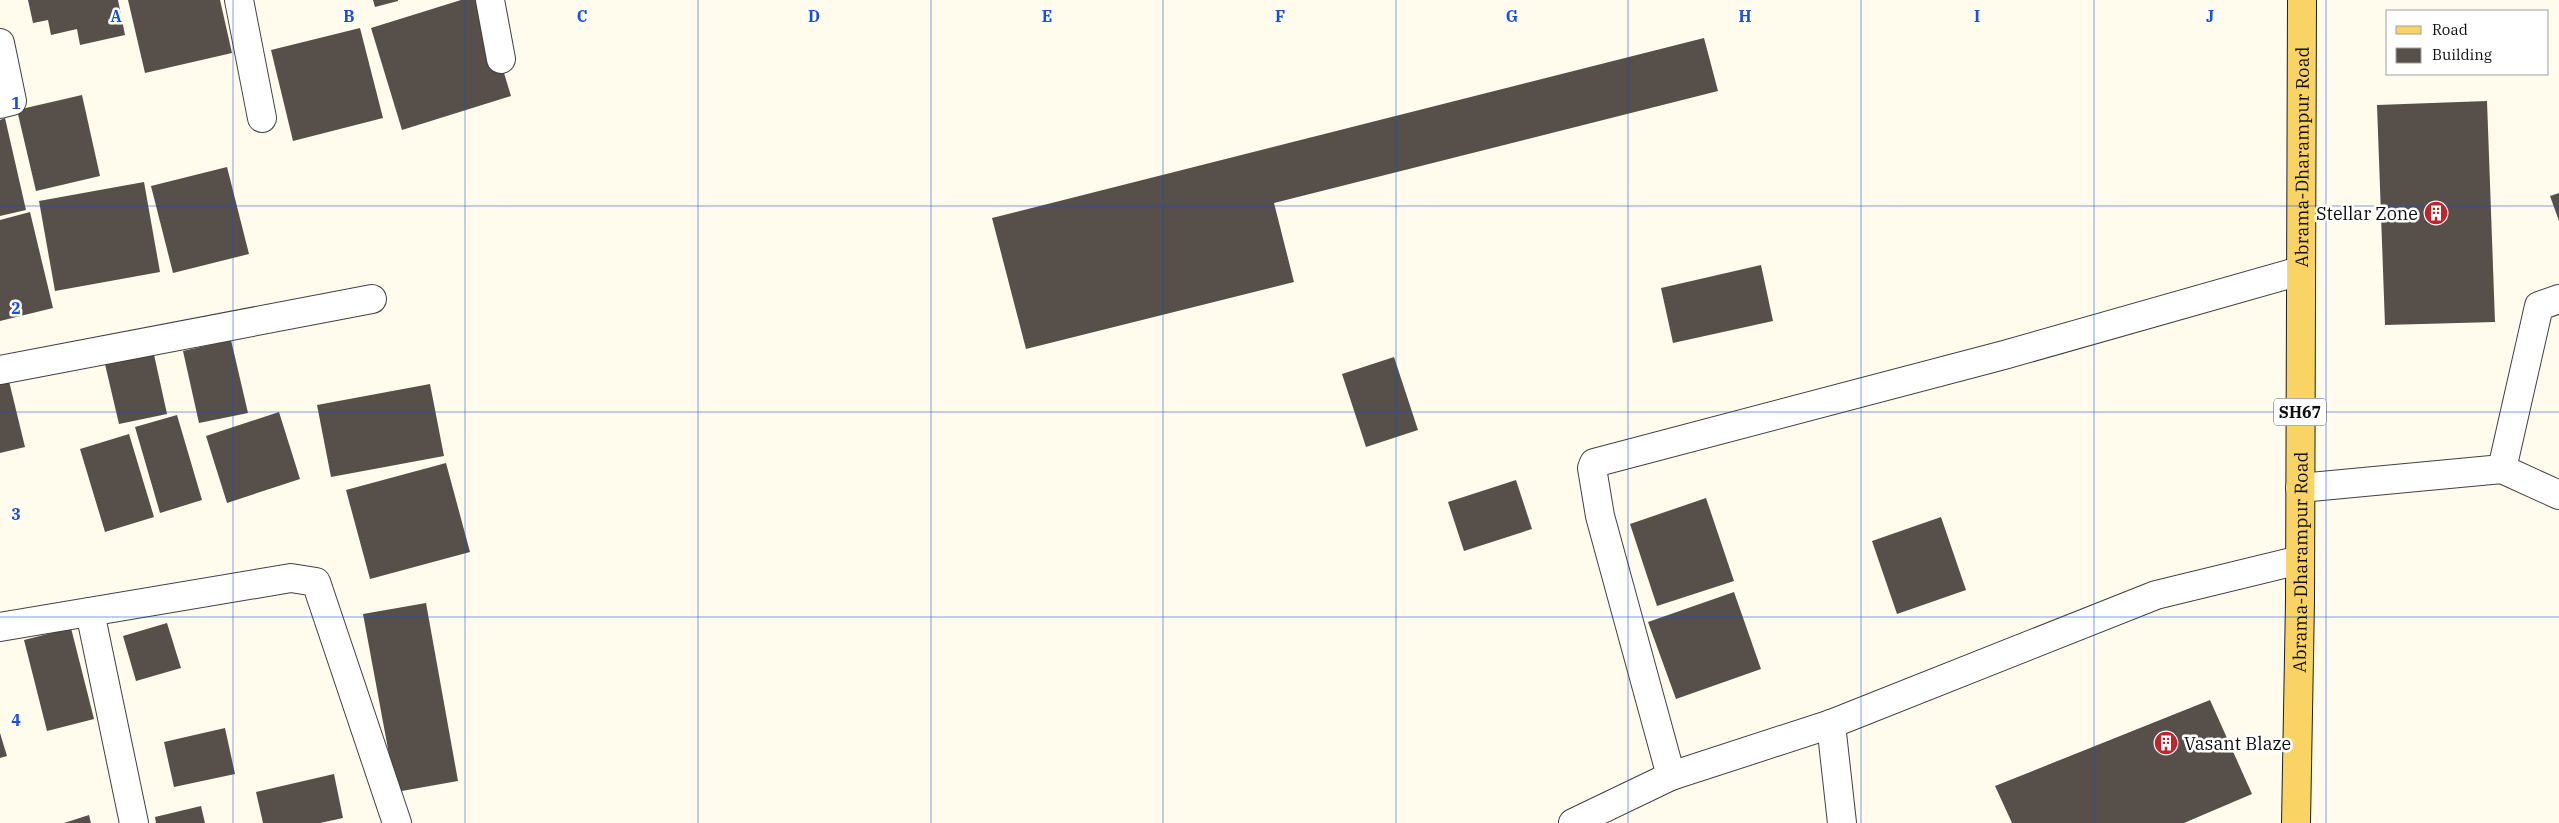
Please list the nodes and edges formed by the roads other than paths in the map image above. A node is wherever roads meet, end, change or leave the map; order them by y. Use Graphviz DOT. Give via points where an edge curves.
graph roads {
  1 [pos="239,0"];
  2 [pos="490,0"];
  3 [pos="2302,0"];
  4 [pos="0,42"];
  5 [pos="500,59"];
  6 [pos="0,104"];
  7 [pos="262,118"];
  8 [pos="2300,271"];
  9 [pos="372,298"];
  10 [pos="2559,299"];
  11 [pos="0,370"];
  12 [pos="2502,469"];
  13 [pos="2300,488"];
  14 [pos="2559,494"];
  15 [pos="2300,560"];
  16 [pos="90,612"];
  17 [pos="0,627"];
  18 [pos="1831,724"];
  19 [pos="1671,776"];
  20 [pos="134,823"];
  21 [pos="396,823"];
  22 [pos="1573,823"];
  23 [pos="1842,823"];
  24 [pos="2296,823"];
  1 -- 7 [label="street"];
  2 -- 5 [label="street"];
  3 -- 8 [label="main road, Abrama-Dharampur Road / SH67"];
  4 -- 6 [label="street" via="12,101"];
  8 -- 13 [label="main road, Abrama-Dharampur Road / SH67"];
  8 -- 19 [label="street" via="2004,355 1594,463 1592,468 1600,516"];
  9 -- 11 [label="street"];
  10 -- 12 [label="street" via="2539,306"];
  12 -- 13 [label="street"];
  12 -- 14 [label="street"];
  13 -- 15 [label="main road, Abrama-Dharampur Road / SH67"];
  15 -- 18 [label="street" via="2156,595"];
  15 -- 24 [label="main road, Abrama-Dharampur Road / SH67"];
  16 -- 17 [label="street"];
  16 -- 20 [label="street"];
  16 -- 21 [label="street" via="291,578 316,582"];
  18 -- 19 [label="street"];
  18 -- 23 [label="street"];
  19 -- 22 [label="street"];
}
